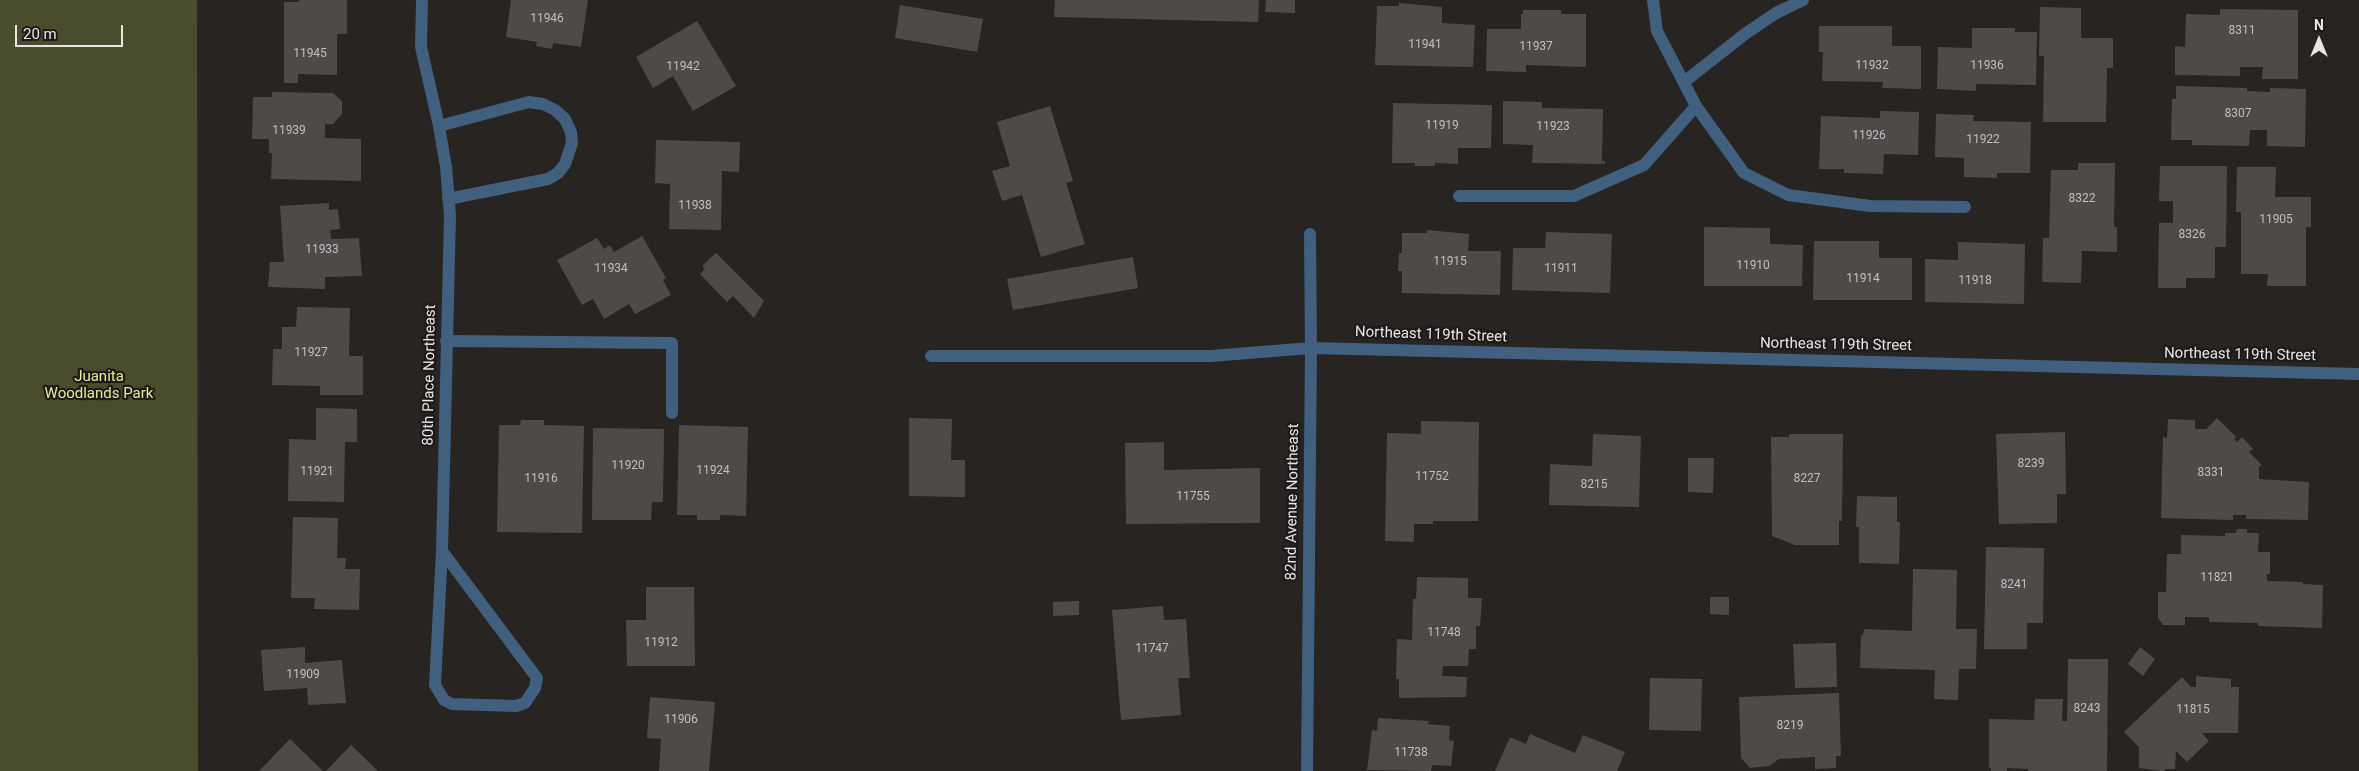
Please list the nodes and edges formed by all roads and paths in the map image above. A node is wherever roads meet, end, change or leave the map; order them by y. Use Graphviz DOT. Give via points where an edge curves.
graph roads {
  1 [pos="422,0"];
  2 [pos="1653,0"];
  3 [pos="1803,0"];
  4 [pos="1684,82"];
  5 [pos="1696,106"];
  6 [pos="439,126"];
  7 [pos="1459,196"];
  8 [pos="448,199"];
  9 [pos="1965,207"];
  10 [pos="1310,234"];
  11 [pos="446,341"];
  12 [pos="1312,348"];
  13 [pos="931,356"];
  14 [pos="2359,374"];
  15 [pos="672,413"];
  16 [pos="442,552"];
  17 [pos="1307,771"];
  1 -- 6 [label="street, 80th Place Northeast" via="420,48"];
  2 -- 4 [label="street" via="1657,31"];
  3 -- 4 [label="street" via="1745,34"];
  4 -- 5 [label="street"];
  5 -- 7 [label="street" via="1644,165 1574,196"];
  5 -- 9 [label="street" via="1744,173 1788,195 1870,206"];
  6 -- 8 [label="street, 80th Place Northeast"];
  6 -- 8 [label="street" via="530,102 555,110 565,120 572,143 566,164 548,179"];
  8 -- 11 [label="street, 80th Place Northeast"];
  10 -- 12 [label="street, 82nd Avenue Northeast"];
  11 -- 15 [label="street" via="672,343"];
  11 -- 16 [label="street, 80th Place Northeast"];
  12 -- 13 [label="street, Northeast 119th Street" via="1211,356"];
  12 -- 14 [label="street, Northeast 119th Street"];
  12 -- 17 [label="street, 82nd Avenue Northeast"];
  16 -- 16 [label="street, 80th Place Northeast" via="434,676 438,692 444,700 461,705 516,706 525,703 535,688 537,678"];
}
